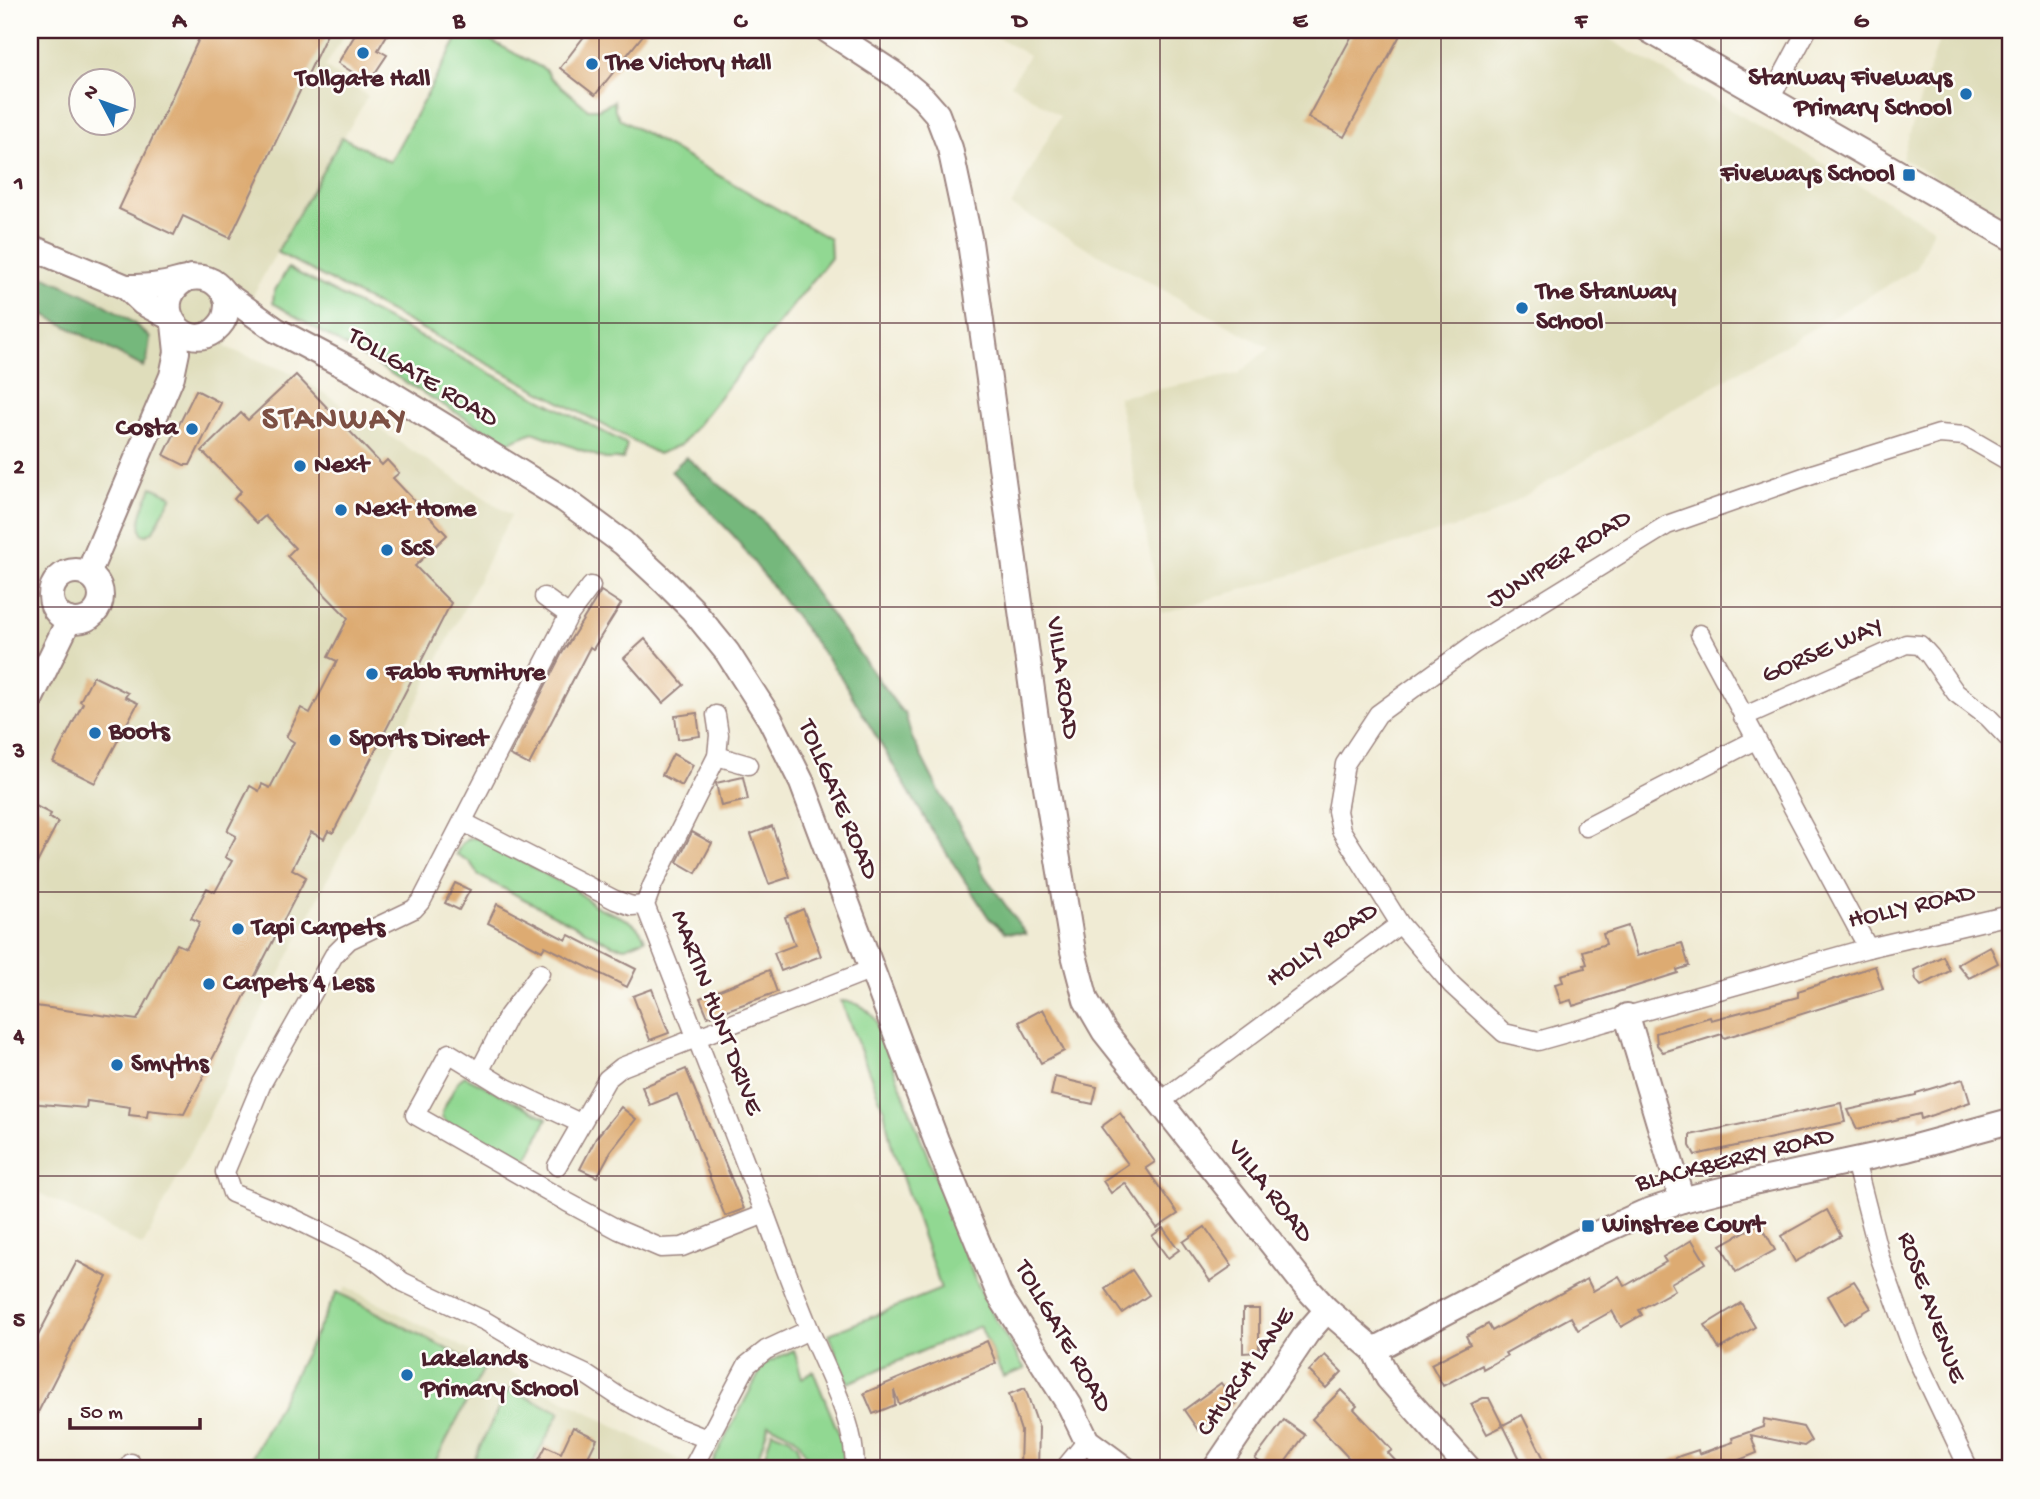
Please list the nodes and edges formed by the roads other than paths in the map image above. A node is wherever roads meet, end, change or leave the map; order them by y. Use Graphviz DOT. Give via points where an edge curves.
graph roads {
  1 [pos="827,30"];
  2 [pos="1649,30"];
  3 [pos="1807,30"];
  4 [pos="1770,99"];
  5 [pos="2010,237"];
  6 [pos="30,247"];
  7 [pos="191,277"];
  8 [pos="126,287"];
  9 [pos="224,293"];
  10 [pos="172,321"];
  11 [pos="214,330"];
  12 [pos="276,330"];
  13 [pos="172,376"];
  14 [pos="2010,462"];
  15 [pos="88,574"];
  16 [pos="591,586"];
  17 [pos="544,597"];
  18 [pos="569,615"];
  19 [pos="69,620"];
  20 [pos="1700,634"];
  21 [pos="30,700"];
  22 [pos="716,715"];
  23 [pos="1744,717"];
  24 [pos="1755,740"];
  25 [pos="2010,740"];
  26 [pos="717,756"];
  27 [pos="748,765"];
  28 [pos="463,822"];
  29 [pos="1586,827"];
  30 [pos="645,905"];
  31 [pos="2010,915"];
  32 [pos="1400,924"];
  33 [pos="1868,948"];
  34 [pos="872,969"];
  35 [pos="540,973"];
  36 [pos="1627,1016"];
  37 [pos="698,1039"];
  38 [pos="479,1072"];
  39 [pos="1160,1102"];
  40 [pos="2010,1121"];
  41 [pos="580,1123"];
  42 [pos="1855,1161"];
  43 [pos="557,1166"];
  44 [pos="1682,1200"];
  45 [pos="765,1214"];
  46 [pos="1327,1310"];
  47 [pos="809,1330"];
  48 [pos="1374,1350"];
  49 [pos="707,1439"];
  50 [pos="1087,1441"];
  51 [pos="692,1469"];
  52 [pos="855,1469"];
  53 [pos="1064,1469"];
  54 [pos="1125,1469"];
  55 [pos="1215,1469"];
  56 [pos="1469,1469"];
  57 [pos="1969,1469"];
  1 -- 39 [label="street, VILLA ROAD" via="923,98 937,114 950,148 970,242 1042,762 1076,969 1086,1000 1104,1031"];
  2 -- 4 [label="street"];
  3 -- 4 [label="street"];
  4 -- 5 [label="street"];
  6 -- 8 [label="street, TOLLGATE ROAD"];
  7 -- 8 [label="street, TOLLGATE ROAD"];
  7 -- 9 [label="street, TOLLGATE ROAD" via="211,280"];
  7 -- 10 [label="street" via="171,293 168,310"];
  8 -- 10 [label="street, TOLLGATE ROAD"];
  9 -- 11 [label="street" via="227,312"];
  9 -- 12 [label="street, TOLLGATE ROAD"];
  10 -- 11 [label="street, TOLLGATE ROAD" via="186,334"];
  10 -- 13 [label="street" via="177,352"];
  11 -- 12 [label="street, TOLLGATE ROAD"];
  11 -- 13 [label="street"];
  12 -- 34 [label="street, TOLLGATE ROAD" via="356,372 565,500 623,544 692,609 727,652 788,751"];
  13 -- 15 [label="street"];
  14 -- 32 [label="street, JUNIPER ROAD" via="1965,436 1939,434 1667,525 1474,644 1378,714 1345,764 1337,811 1341,830"];
  15 -- 19 [label="street" via="100,587 100,605 87,619"];
  15 -- 19 [label="street" via="67,573 53,587 52,603 61,617"];
  16 -- 18 [label="street"];
  17 -- 18 [label="street"];
  18 -- 28 [label="street"];
  19 -- 21 [label="street"];
  20 -- 23 [label="street"];
  22 -- 26 [label="street, MARTIN HUNT DRIVE"];
  23 -- 24 [label="street"];
  23 -- 25 [label="street, GORSE WAY" via="1906,643 1920,645 1956,692"];
  24 -- 29 [label="street"];
  24 -- 33 [label="street"];
  26 -- 27 [label="street"];
  26 -- 30 [label="street, MARTIN HUNT DRIVE"];
  28 -- 30 [label="street" via="615,900"];
  28 -- 49 [label="street" via="414,909 349,940 334,955 262,1083 225,1172 232,1193 344,1243 403,1282 585,1374 669,1424"];
  30 -- 37 [label="street, MARTIN HUNT DRIVE"];
  31 -- 33 [label="street, HOLLY ROAD"];
  32 -- 36 [label="street, HOLLY ROAD" via="1452,985 1504,1033 1538,1041"];
  32 -- 39 [label="street, HOLLY ROAD"];
  33 -- 36 [label="street, HOLLY ROAD"];
  34 -- 37 [label="street"];
  34 -- 50 [label="street, TOLLGATE ROAD" via="999,1294"];
  35 -- 38 [label="street" via="508,1016"];
  36 -- 44 [label="street"];
  37 -- 41 [label="street" via="622,1067 607,1079"];
  37 -- 45 [label="street, MARTIN HUNT DRIVE"];
  38 -- 41 [label="street"];
  38 -- 45 [label="street" via="449,1053 415,1115 629,1235 661,1248 682,1247"];
  39 -- 46 [label="street, VILLA ROAD"];
  40 -- 42 [label="street, BLACKBERRY ROAD"];
  41 -- 43 [label="street"];
  42 -- 44 [label="street, BLACKBERRY ROAD"];
  42 -- 57 [label="street, ROSE AVENUE" via="1880,1258 1915,1355"];
  44 -- 48 [label="street, BLACKBERRY ROAD" via="1581,1241"];
  45 -- 47 [label="street, MARTIN HUNT DRIVE"];
  46 -- 48 [label="street, VILLA ROAD"];
  46 -- 55 [label="street, CHURCH LANE"];
  47 -- 49 [label="street" via="753,1358"];
  47 -- 52 [label="street, MARTIN HUNT DRIVE" via="848,1428"];
  48 -- 56 [label="street" via="1388,1378"];
  49 -- 51 [label="street"];
  50 -- 53 [label="street"];
  50 -- 54 [label="street, TOLLGATE ROAD"];
}
